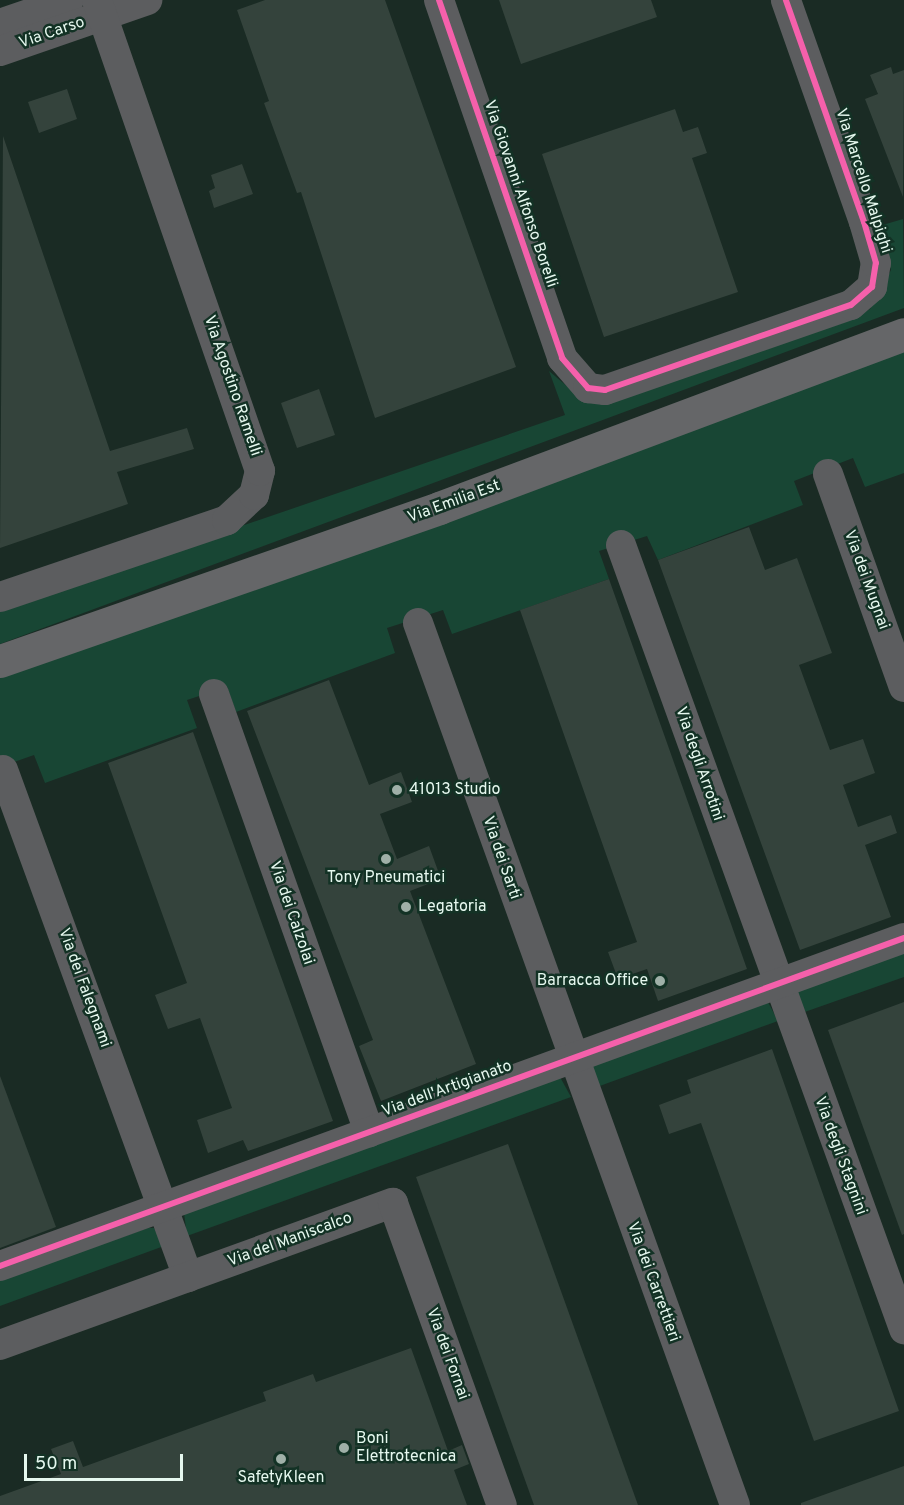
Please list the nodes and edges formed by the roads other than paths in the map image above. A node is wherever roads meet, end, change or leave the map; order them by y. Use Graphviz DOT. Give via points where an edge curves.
graph roads {
  1 [pos="69,0"];
  2 [pos="147,0"];
  3 [pos="439,0"];
  4 [pos="786,0"];
  5 [pos="100,8"];
  6 [pos="0,24"];
  7 [pos="0,51"];
  8 [pos="904,334"];
  9 [pos="588,388"];
  10 [pos="828,474"];
  11 [pos="621,545"];
  12 [pos="0,597"];
  13 [pos="418,623"];
  14 [pos="0,661"];
  15 [pos="904,687"];
  16 [pos="214,694"];
  17 [pos="3,770"];
  18 [pos="904,938"];
  19 [pos="776,984"];
  20 [pos="572,1058"];
  21 [pos="369,1132"];
  22 [pos="393,1203"];
  23 [pos="164,1206"];
  24 [pos="0,1266"];
  25 [pos="188,1277"];
  26 [pos="904,1329"];
  27 [pos="0,1345"];
  28 [pos="502,1505"];
  29 [pos="735,1505"];
  1 -- 6 [label="street, Via Carso"];
  2 -- 5 [label="street, Via Carso"];
  3 -- 9 [label="street, Via Giovanni Alfonso Borelli" via="562,358"];
  4 -- 9 [label="street, Via Marcello Malpighi" via="864,222 876,263 872,287 851,305 635,382 605,390"];
  5 -- 7 [label="street, Via Carso"];
  5 -- 12 [label="street, Via Agostino Ramelli" via="260,471 247,506 227,520"];
  8 -- 14 [label="main road, Via Emilia Est" via="439,508"];
  10 -- 15 [label="street, Via dei Mugnai"];
  11 -- 19 [label="street, Via degli Arrotini"];
  13 -- 20 [label="street, Via dei Sarti"];
  16 -- 21 [label="street, Via dei Calzolai"];
  17 -- 23 [label="street, Via dei Falegnami"];
  18 -- 19 [label="street, Via dell'Artigianato"];
  19 -- 20 [label="street, Via dell'Artigianato"];
  19 -- 26 [label="street, Via degli Stagnini"];
  20 -- 21 [label="street, Via dell'Artigianato"];
  20 -- 29 [label="street, Via dei Carrettieri"];
  21 -- 23 [label="street, Via dell'Artigianato"];
  22 -- 25 [label="street, Via del Maniscalco"];
  22 -- 28 [label="street, Via dei Fornai"];
  23 -- 24 [label="street, Via dell'Artigianato"];
  23 -- 25 [label="street"];
  25 -- 27 [label="street, Via del Maniscalco"];
}
